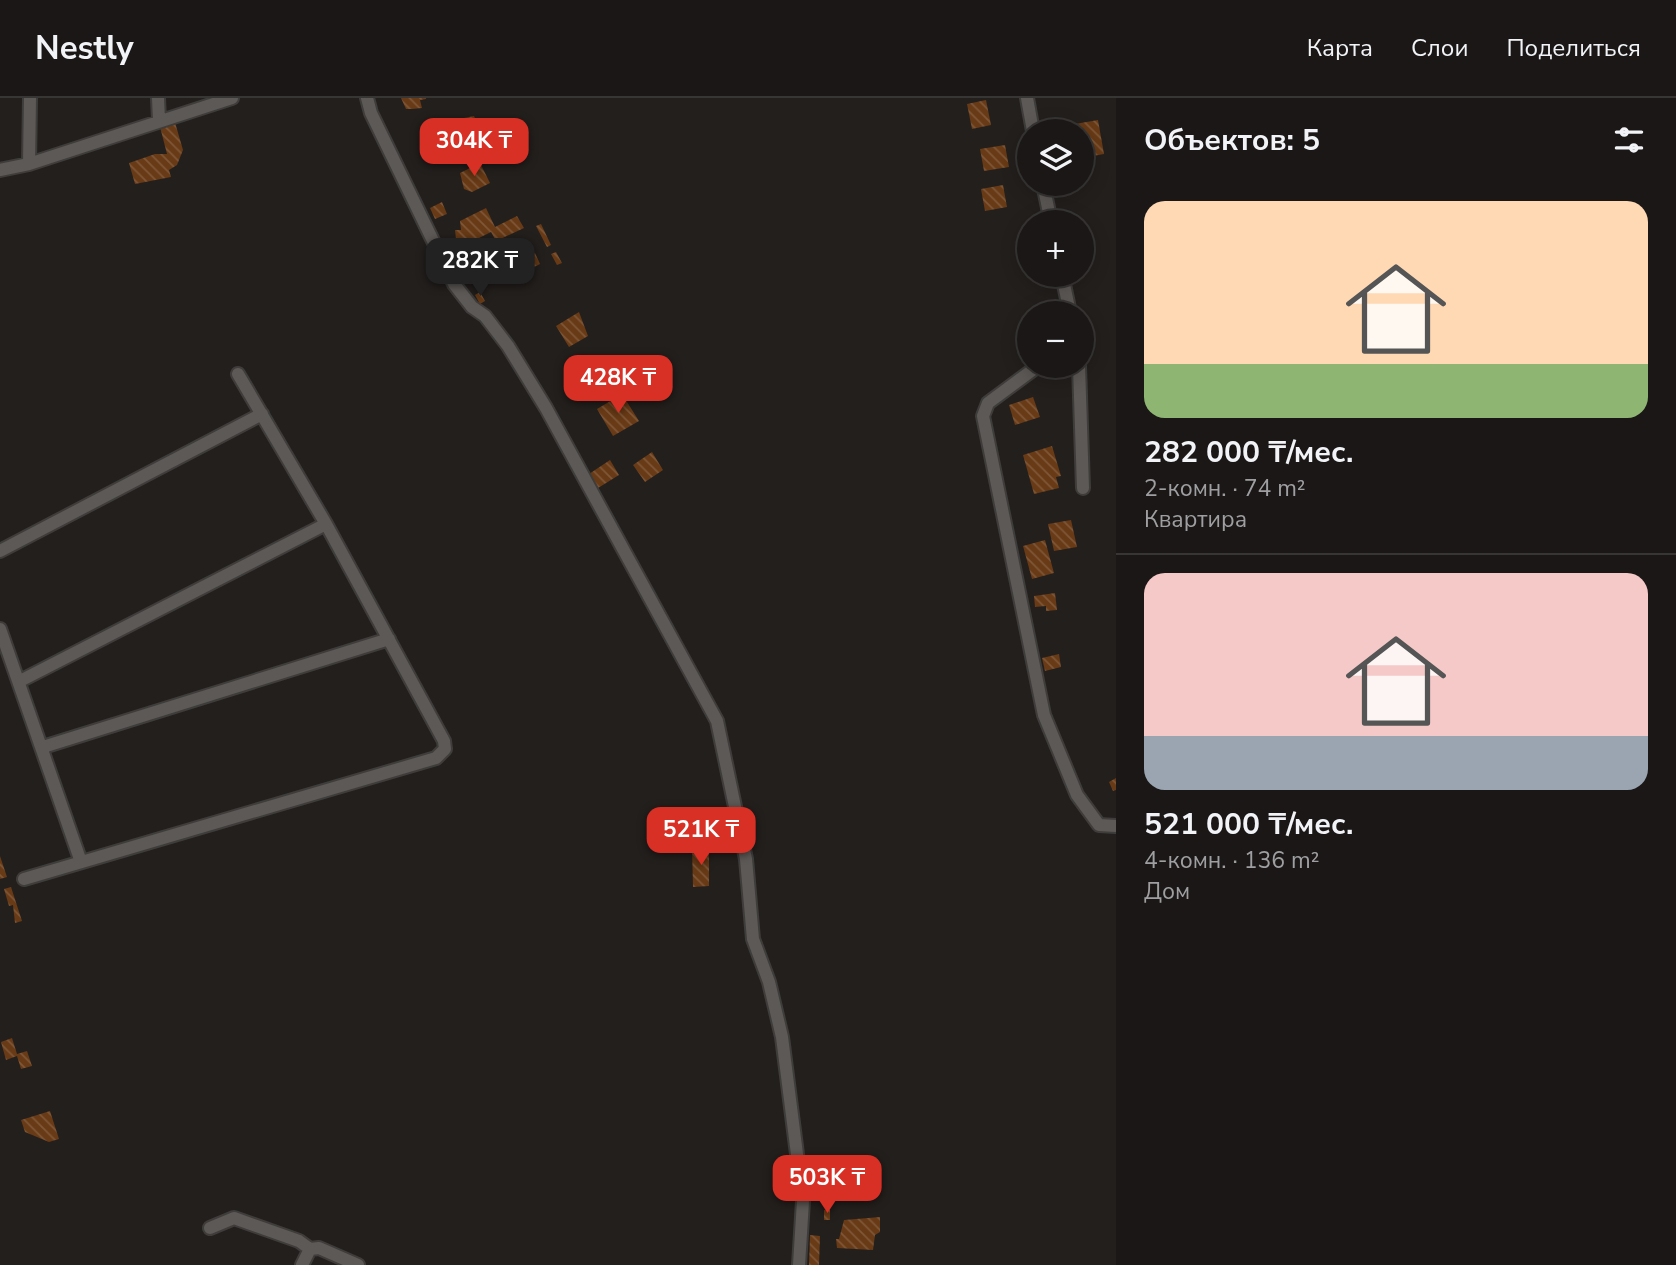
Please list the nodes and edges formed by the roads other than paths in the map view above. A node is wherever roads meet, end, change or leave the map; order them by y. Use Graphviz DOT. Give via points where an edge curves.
graph roads {
  1 [pos="30,98"];
  2 [pos="158,98"];
  3 [pos="232,98"];
  4 [pos="367,98"];
  5 [pos="1027,98"];
  6 [pos="1030,119"];
  7 [pos="159,120"];
  8 [pos="29,164"];
  9 [pos="0,170"];
  10 [pos="238,374"];
  11 [pos="1021,378"];
  12 [pos="1079,378"];
  13 [pos="262,414"];
  14 [pos="1083,488"];
  15 [pos="326,524"];
  16 [pos="0,551"];
  17 [pos="0,629"];
  18 [pos="389,639"];
  19 [pos="20,681"];
  20 [pos="43,747"];
  21 [pos="1116,826"];
  22 [pos="81,862"];
  23 [pos="24,879"];
  24 [pos="210,1228"];
  25 [pos="310,1249"];
  26 [pos="302,1265"];
  27 [pos="358,1265"];
  28 [pos="799,1265"];
  1 -- 8 [label="street"];
  2 -- 7 [label="street"];
  3 -- 7 [label="street"];
  4 -- 28 [label="street" via="454,285 500,336 546,408 717,721 746,859 753,939 782,1037 803,1201"];
  5 -- 6 [label="street"];
  7 -- 8 [label="street"];
  8 -- 9 [label="street"];
  10 -- 13 [label="street"];
  11 -- 21 [label="street" via="988,402 983,416 1044,715 1077,794 1099,825"];
  12 -- 14 [label="street"];
  13 -- 15 [label="street"];
  13 -- 16 [label="street"];
  15 -- 18 [label="street"];
  15 -- 19 [label="street"];
  17 -- 19 [label="street"];
  18 -- 20 [label="street"];
  18 -- 22 [label="street" via="444,741 445,749 436,758"];
  19 -- 20 [label="street"];
  20 -- 22 [label="street"];
  22 -- 23 [label="street"];
  24 -- 25 [label="street" via="234,1218"];
  25 -- 26 [label="street"];
  25 -- 27 [label="street" via="319,1248"];
}
